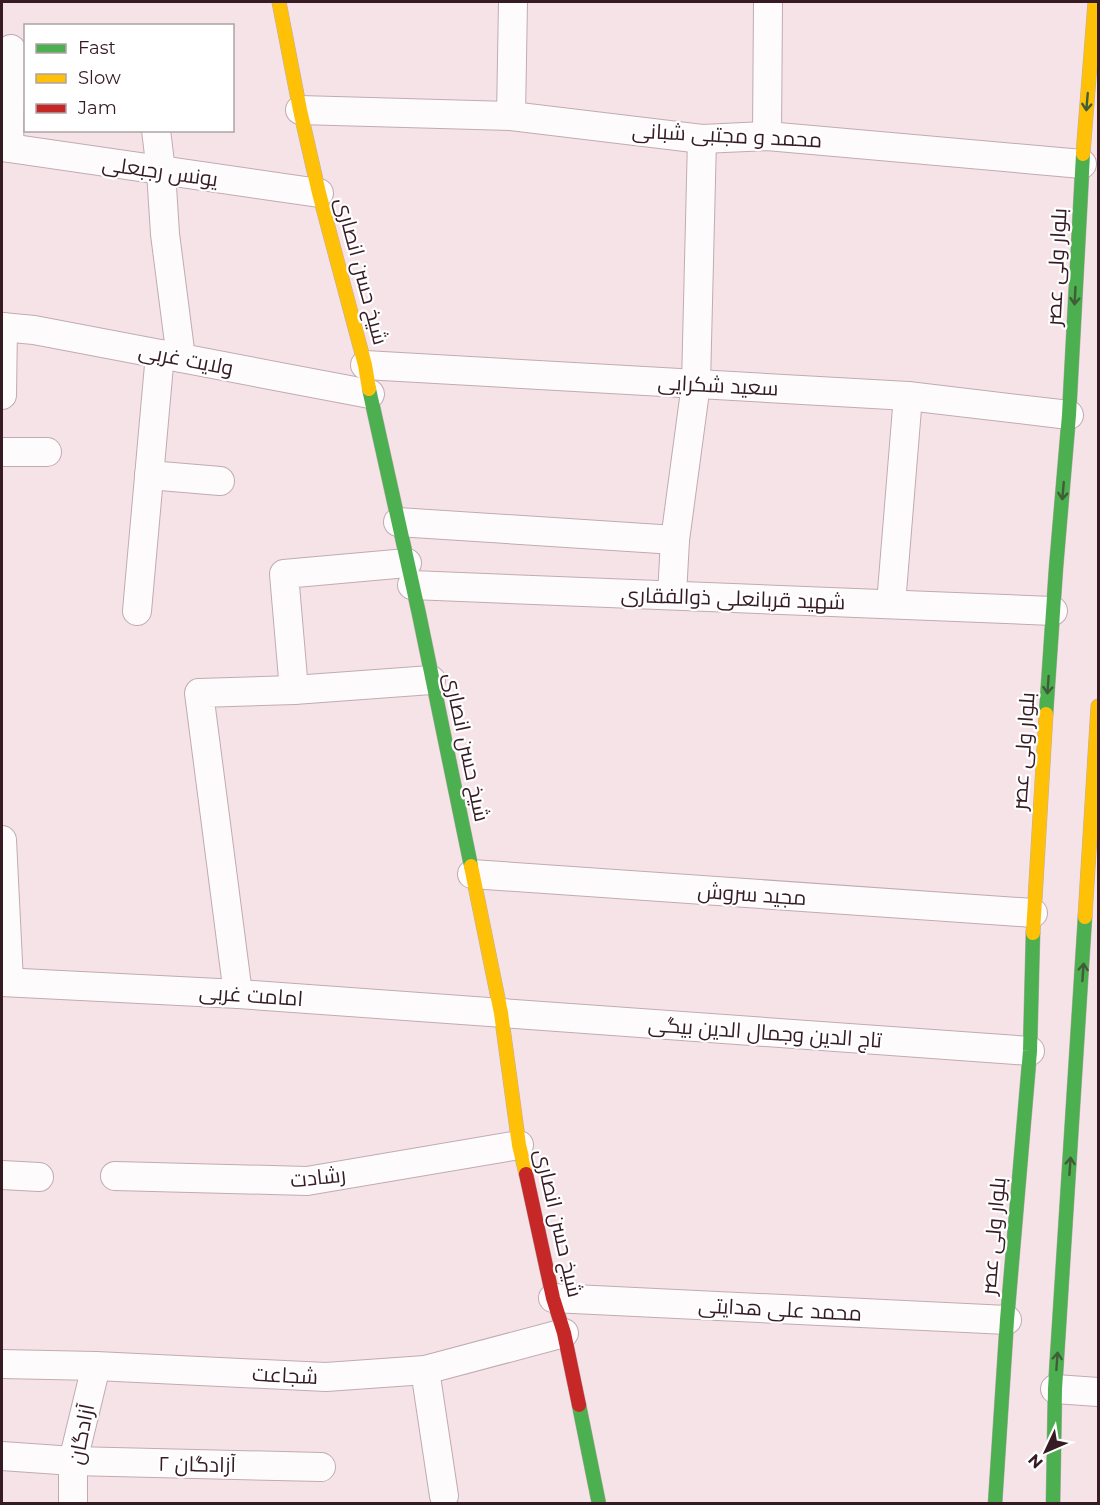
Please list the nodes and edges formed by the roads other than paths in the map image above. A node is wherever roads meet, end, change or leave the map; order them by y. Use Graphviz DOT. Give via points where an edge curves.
graph roads {
  1 [pos="279,2"];
  2 [pos="513,2"];
  3 [pos="768,2"];
  4 [pos="1095,2"];
  5 [pos="11,49"];
  6 [pos="300,110"];
  7 [pos="511,116"];
  8 [pos="156,132"];
  9 [pos="767,136"];
  10 [pos="702,138"];
  11 [pos="5,148"];
  12 [pos="1082,164"];
  13 [pos="161,171"];
  14 [pos="319,193"];
  15 [pos="2,327"];
  16 [pos="171,356"];
  17 [pos="365,365"];
  18 [pos="696,384"];
  19 [pos="370,394"];
  20 [pos="2,395"];
  21 [pos="908,396"];
  22 [pos="1070,415"];
  23 [pos="2,452"];
  24 [pos="47,452"];
  25 [pos="149,475"];
  26 [pos="220,481"];
  27 [pos="398,522"];
  28 [pos="675,540"];
  29 [pos="410,574"];
  30 [pos="672,595"];
  31 [pos="891,604"];
  32 [pos="1053,610"];
  33 [pos="136,611"];
  34 [pos="431,680"];
  35 [pos="294,690"];
  36 [pos="1098,706"];
  37 [pos="2,840"];
  38 [pos="1094,870"];
  39 [pos="472,874"];
  40 [pos="1033,913"];
  41 [pos="5,982"];
  42 [pos="238,994"];
  43 [pos="1089,1005"];
  44 [pos="501,1013"];
  45 [pos="1030,1051"];
  46 [pos="519,1145"];
  47 [pos="2,1175"];
  48 [pos="115,1176"];
  49 [pos="39,1177"];
  50 [pos="553,1298"];
  51 [pos="1007,1320"];
  52 [pos="564,1333"];
  53 [pos="2,1364"];
  54 [pos="96,1366"];
  55 [pos="425,1370"];
  56 [pos="1055,1389"];
  57 [pos="1098,1392"];
  58 [pos="2,1456"];
  59 [pos="73,1461"];
  60 [pos="321,1467"];
  61 [pos="444,1496"];
  62 [pos="74,1503"];
  63 [pos="599,1503"];
  64 [pos="995,1503"];
  65 [pos="1053,1503"];
  1 -- 6 [label="main road, شیخ حسن انصاری"];
  2 -- 7 [label="street"];
  3 -- 9 [label="street"];
  4 -- 12 [label="main road, بلوار ولی عصر, one-way"];
  5 -- 11 [label="street"];
  6 -- 7 [label="street, محمد و مجتبی شبانی"];
  6 -- 14 [label="main road, شیخ حسن انصاری"];
  7 -- 10 [label="street, محمد و مجتبی شبانی"];
  8 -- 13 [label="street"];
  9 -- 10 [label="street, محمد و مجتبی شبانی"];
  9 -- 12 [label="street, محمد و مجتبی شبانی"];
  10 -- 18 [label="street"];
  11 -- 13 [label="street, یونس رجبعلی"];
  12 -- 22 [label="main road, بلوار ولی عصر, one-way"];
  13 -- 14 [label="street, یونس رجبعلی"];
  13 -- 16 [label="street"];
  14 -- 17 [label="main road, شیخ حسن انصاری"];
  15 -- 16 [label="street, ولایت غربی"];
  15 -- 20 [label="street"];
  16 -- 19 [label="street, ولایت غربی"];
  16 -- 25 [label="street"];
  17 -- 18 [label="street, سعید شکرایی"];
  17 -- 19 [label="main road, شیخ حسن انصاری"];
  18 -- 21 [label="street, سعید شکرایی"];
  18 -- 28 [label="street"];
  19 -- 27 [label="main road, شیخ حسن انصاری"];
  21 -- 22 [label="street, سعید شکرایی"];
  21 -- 31 [label="street"];
  22 -- 32 [label="main road, بلوار ولی عصر, one-way"];
  23 -- 24 [label="street"];
  25 -- 26 [label="street"];
  25 -- 33 [label="street"];
  27 -- 28 [label="street"];
  27 -- 29 [label="main road, شیخ حسن انصاری"];
  28 -- 30 [label="street"];
  29 -- 30 [label="street, شهید قربانعلی ذوالفقاری"];
  29 -- 34 [label="main road, شیخ حسن انصاری"];
  29 -- 35 [label="street, شهید قربانعلی ذوالفقاری" via="284,574"];
  30 -- 31 [label="street, شهید قربانعلی ذوالفقاری"];
  31 -- 32 [label="street, شهید قربانعلی ذوالفقاری"];
  32 -- 40 [label="main road, بلوار ولی عصر, one-way"];
  34 -- 35 [label="street"];
  34 -- 39 [label="main road, شیخ حسن انصاری"];
  35 -- 42 [label="street" via="199,693"];
  36 -- 38 [label="main road"];
  37 -- 41 [label="street"];
  43 -- 38 [label="main road, one-way"];
  39 -- 40 [label="street, مجید سروش"];
  39 -- 44 [label="main road, شیخ حسن انصاری"];
  40 -- 45 [label="main road, بلوار ولی عصر"];
  41 -- 42 [label="street, امامت غربی"];
  42 -- 44 [label="street, امامت غربی"];
  56 -- 43 [label="main road, one-way"];
  44 -- 45 [label="street, تاج الدین وجمال الدین بیگی"];
  44 -- 46 [label="main road, شیخ حسن انصاری"];
  45 -- 51 [label="main road, بلوار ولی عصر"];
  46 -- 48 [label="street, رشادت" via="307,1182"];
  46 -- 50 [label="main road, شیخ حسن انصاری"];
  47 -- 49 [label="street"];
  50 -- 51 [label="street, محمد علی هدایتی"];
  50 -- 52 [label="main road, شیخ حسن انصاری"];
  51 -- 64 [label="main road, بلوار ولی عصر"];
  52 -- 55 [label="street, شجاعت"];
  52 -- 63 [label="main road, شیخ حسن انصاری"];
  53 -- 54 [label="street, شجاعت"];
  54 -- 55 [label="street, شجاعت" via="326,1377"];
  54 -- 59 [label="street, آزادگان"];
  55 -- 61 [label="street"];
  56 -- 57 [label="street"];
  56 -- 65 [label="main road"];
  58 -- 59 [label="street, آزادگان ۲"];
  59 -- 60 [label="street, آزادگان ۲"];
  59 -- 62 [label="street, آزادگان"];
}
